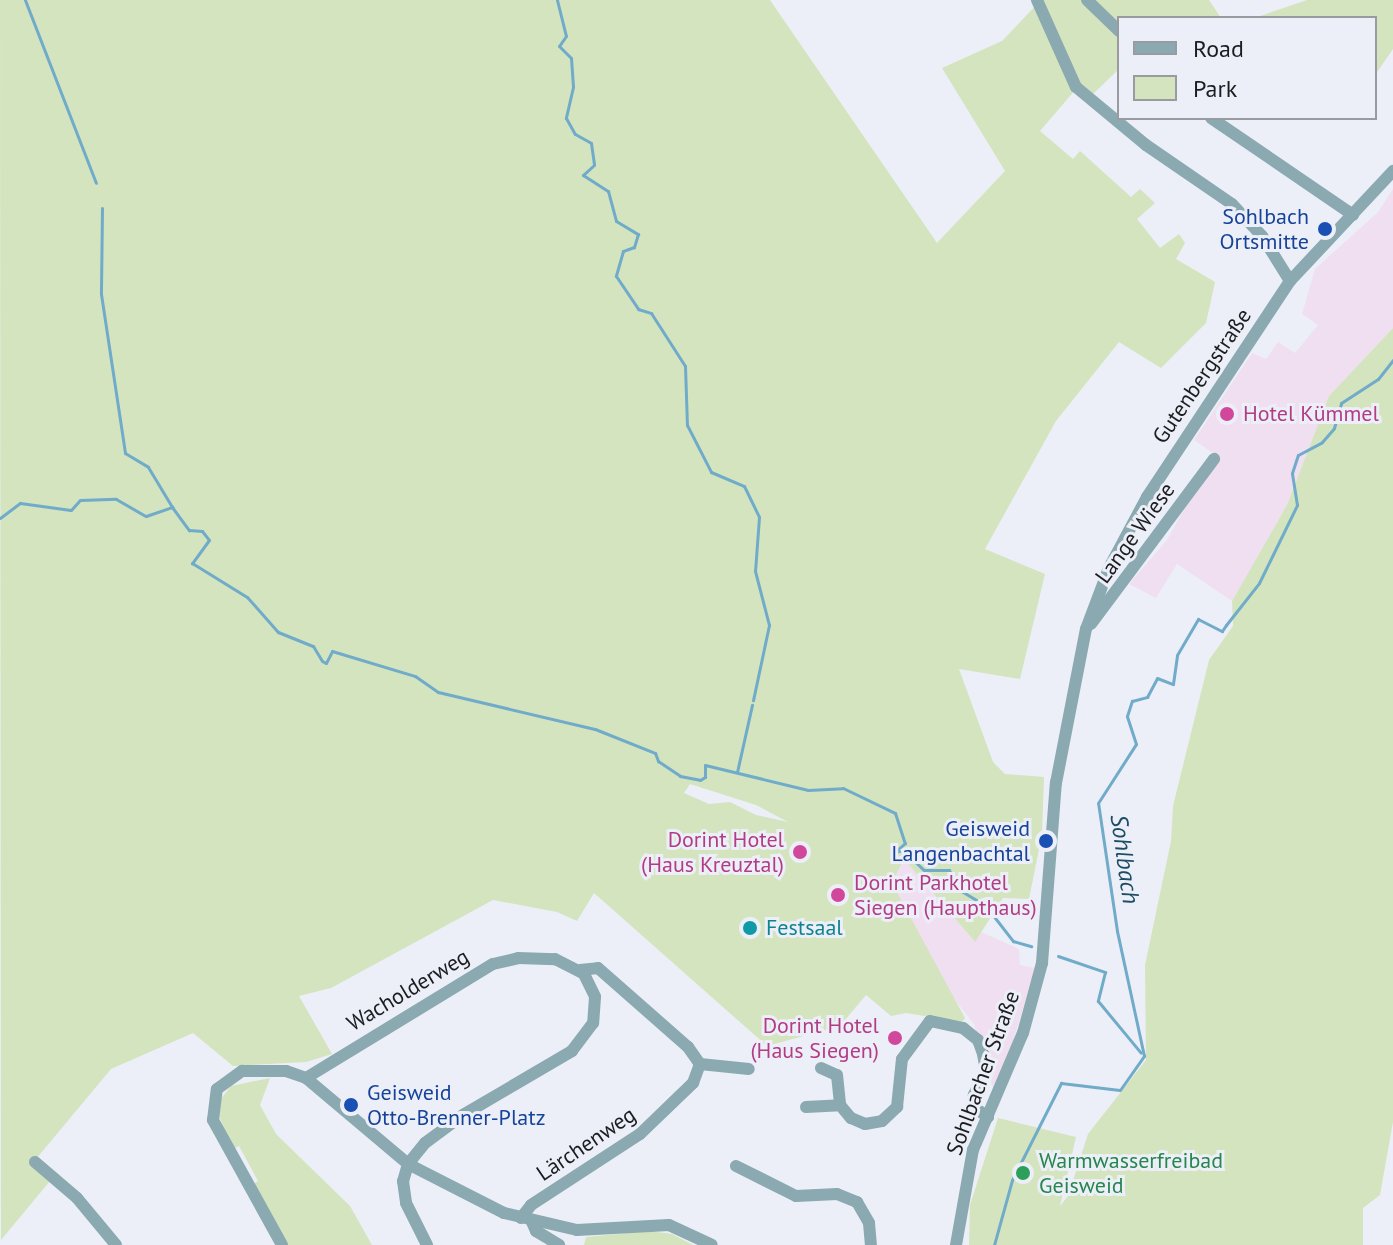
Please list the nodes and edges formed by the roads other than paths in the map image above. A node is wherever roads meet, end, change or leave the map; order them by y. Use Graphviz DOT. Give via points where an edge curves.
graph roads {
  1 [pos="1037,0"];
  2 [pos="1087,0"];
  3 [pos="1117,29"];
  4 [pos="1214,120"];
  5 [pos="1393,171"];
  6 [pos="1388,187"];
  7 [pos="1353,215"];
  8 [pos="1290,281"];
  9 [pos="1214,459"];
  10 [pos="1086,629"];
  11 [pos="580,970"];
  12 [pos="700,1064"];
  13 [pos="821,1068"];
  14 [pos="749,1069"];
  15 [pos="306,1078"];
  16 [pos="840,1105"];
  17 [pos="806,1107"];
  18 [pos="988,1117"];
  19 [pos="35,1162"];
  20 [pos="408,1164"];
  21 [pos="736,1166"];
  22 [pos="527,1220"];
  23 [pos="116,1245"];
  24 [pos="282,1245"];
  25 [pos="427,1245"];
  26 [pos="559,1245"];
  27 [pos="712,1245"];
  28 [pos="871,1245"];
  29 [pos="956,1245"];
  1 -- 8 [label="street" via="1076,87 1146,145 1232,204 1262,236"];
  2 -- 3 [label="street"];
  4 -- 7 [label="street"];
  5 -- 6 [label="street, Gutenbergstraße"];
  6 -- 7 [label="street, Gutenbergstraße"];
  7 -- 8 [label="street, Gutenbergstraße"];
  8 -- 10 [label="street, Gutenbergstraße" via="1125,535"];
  9 -- 10 [label="street, Lange Wiese"];
  10 -- 18 [label="street, Sohlbacher Straße" via="1056,783 1042,963 1023,1033"];
  11 -- 12 [label="street" via="598,968 688,1047"];
  11 -- 15 [label="street, Wacholderweg" via="545,958 493,964 320,1064"];
  11 -- 20 [label="street" via="595,997 593,1023 572,1051 463,1115 425,1143"];
  12 -- 14 [label="street"];
  12 -- 22 [label="street, Lärchenweg" via="693,1083 640,1134 531,1205"];
  13 -- 16 [label="street" via="837,1075"];
  15 -- 20 [label="street"];
  15 -- 24 [label="street" via="286,1071 242,1071 223,1082 213,1099 213,1120"];
  16 -- 17 [label="street"];
  16 -- 18 [label="street" via="865,1124 889,1117 899,1098 902,1059 930,1021 963,1028 978,1040 986,1071 974,1095 975,1108"];
  18 -- 29 [label="street, Sohlbacher Straße" via="973,1150"];
  19 -- 23 [label="street" via="77,1198"];
  20 -- 22 [label="street"];
  20 -- 25 [label="street" via="403,1181 406,1203"];
  21 -- 28 [label="street" via="796,1196 837,1194 857,1202 869,1223"];
  22 -- 26 [label="street"];
  22 -- 27 [label="street" via="577,1230 656,1223"];
}
